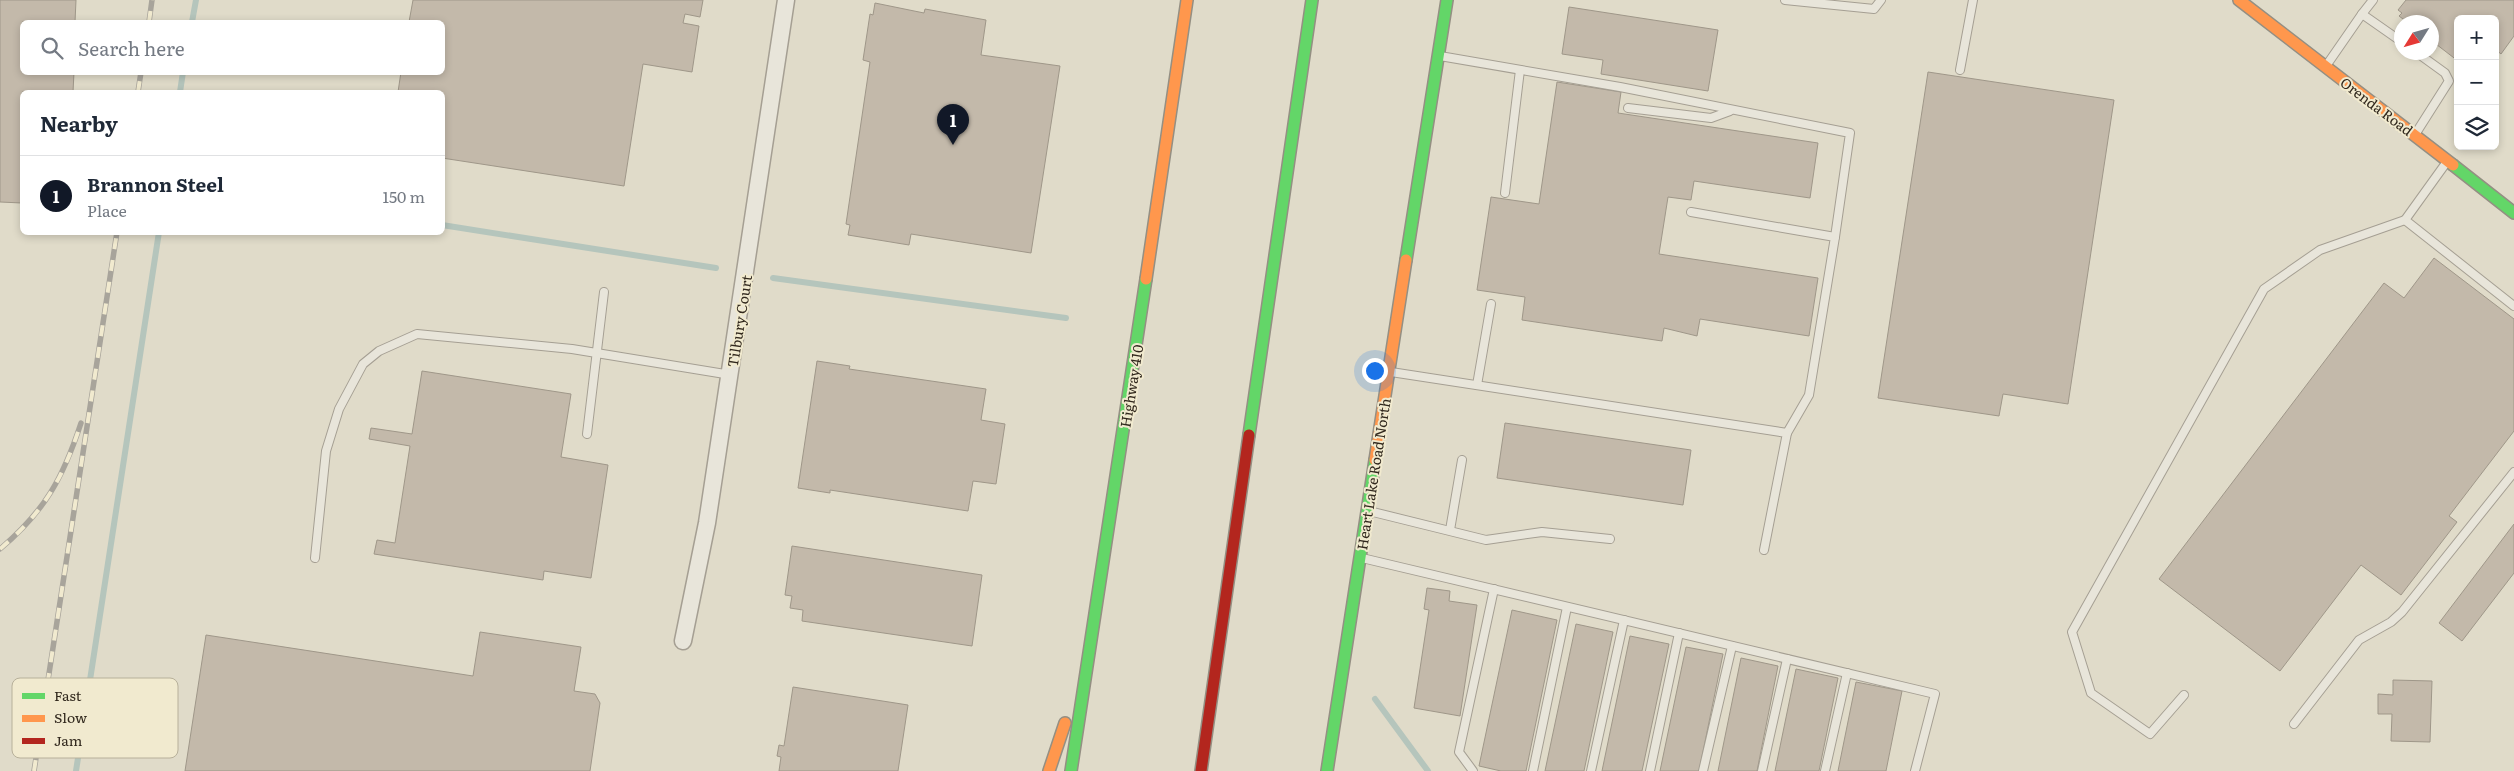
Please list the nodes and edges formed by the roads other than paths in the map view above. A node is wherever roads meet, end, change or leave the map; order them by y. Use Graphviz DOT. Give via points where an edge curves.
graph roads {
  1 [pos="786,0"];
  2 [pos="1187,0"];
  3 [pos="1312,0"];
  4 [pos="1447,0"];
  5 [pos="1785,0"];
  6 [pos="1881,0"];
  7 [pos="1973,0"];
  8 [pos="2239,0"];
  9 [pos="2373,0"];
  10 [pos="2362,14"];
  11 [pos="2394,36"];
  12 [pos="1438,56"];
  13 [pos="2427,60"];
  14 [pos="2326,67"];
  15 [pos="1520,70"];
  16 [pos="1960,70"];
  17 [pos="1628,108"];
  18 [pos="1732,111"];
  19 [pos="2415,135"];
  20 [pos="2447,161"];
  21 [pos="1504,193"];
  22 [pos="1691,212"];
  23 [pos="2514,213"];
  24 [pos="2405,220"];
  25 [pos="1835,237"];
  26 [pos="604,292"];
  27 [pos="1491,304"];
  28 [pos="2514,306"];
  29 [pos="595,353"];
  30 [pos="1389,371"];
  31 [pos="731,375"];
  32 [pos="1477,385"];
  33 [pos="1787,433"];
  34 [pos="587,434"];
  35 [pos="1462,460"];
  36 [pos="2514,472"];
  37 [pos="1367,510"];
  38 [pos="1450,530"];
  39 [pos="1610,540"];
  40 [pos="1764,550"];
  41 [pos="315,558"];
  42 [pos="1360,558"];
  43 [pos="1494,589"];
  44 [pos="1567,606"];
  45 [pos="1624,620"];
  46 [pos="1679,633"];
  47 [pos="683,642"];
  48 [pos="1732,646"];
  49 [pos="1088,653"];
  50 [pos="1787,659"];
  51 [pos="1846,673"];
  52 [pos="2184,695"];
  53 [pos="2294,724"];
  54 [pos="1049,771"];
  55 [pos="1071,771"];
  56 [pos="1202,771"];
  57 [pos="1327,771"];
  58 [pos="1473,771"];
  59 [pos="1533,771"];
  60 [pos="1591,771"];
  61 [pos="1650,771"];
  62 [pos="1704,771"];
  63 [pos="1762,771"];
  64 [pos="1825,771"];
  65 [pos="1915,771"];
  1 -- 31 [label="street, Tilbury Court"];
  2 -- 49 [label="main road, Highway 410" via="1134,368"];
  3 -- 56 [label="main road"];
  4 -- 12 [label="main road, Heart Lake Road North"];
  5 -- 6 [label="lane" via="1874,9"];
  7 -- 16 [label="lane"];
  8 -- 14 [label="main road, Orenda Road"];
  9 -- 10 [label="lane"];
  10 -- 11 [label="lane"];
  10 -- 14 [label="lane"];
  12 -- 15 [label="lane"];
  12 -- 30 [label="main road, Heart Lake Road North"];
  13 -- 19 [label="lane" via="2445,73 2450,81"];
  14 -- 19 [label="main road, Orenda Road"];
  15 -- 18 [label="lane"];
  15 -- 21 [label="lane"];
  17 -- 18 [label="lane" via="1711,118"];
  18 -- 25 [label="lane" via="1850,133"];
  19 -- 20 [label="main road, Orenda Road"];
  20 -- 23 [label="main road, Orenda Road"];
  20 -- 24 [label="lane"];
  22 -- 25 [label="lane"];
  24 -- 28 [label="lane"];
  24 -- 52 [label="lane" via="2320,250 2264,290 2072,632 2091,693 2150,734"];
  25 -- 33 [label="lane" via="1809,395"];
  26 -- 29 [label="lane"];
  27 -- 32 [label="lane"];
  29 -- 31 [label="lane"];
  29 -- 34 [label="lane"];
  29 -- 41 [label="lane" via="417,334 379,351 363,364 343,402 326,451"];
  30 -- 32 [label="lane"];
  30 -- 37 [label="main road, Heart Lake Road North"];
  31 -- 47 [label="street, Tilbury Court" via="707,524"];
  32 -- 33 [label="lane"];
  33 -- 40 [label="lane"];
  35 -- 38 [label="lane"];
  36 -- 53 [label="lane" via="2402,612 2359,640"];
  37 -- 38 [label="lane"];
  37 -- 42 [label="main road, Heart Lake Road North"];
  38 -- 39 [label="lane" via="1486,540 1542,532"];
  42 -- 43 [label="lane"];
  42 -- 57 [label="main road, Heart Lake Road North"];
  43 -- 44 [label="lane"];
  43 -- 58 [label="lane" via="1459,752"];
  44 -- 45 [label="lane"];
  44 -- 59 [label="lane"];
  45 -- 46 [label="lane"];
  45 -- 60 [label="lane"];
  46 -- 48 [label="lane"];
  46 -- 61 [label="lane"];
  48 -- 50 [label="lane"];
  48 -- 62 [label="lane"];
  49 -- 54 [label="main road"];
  49 -- 55 [label="main road, Highway 410"];
  50 -- 51 [label="lane"];
  50 -- 63 [label="lane"];
  51 -- 64 [label="lane"];
  51 -- 65 [label="lane" via="1934,694"];
}
